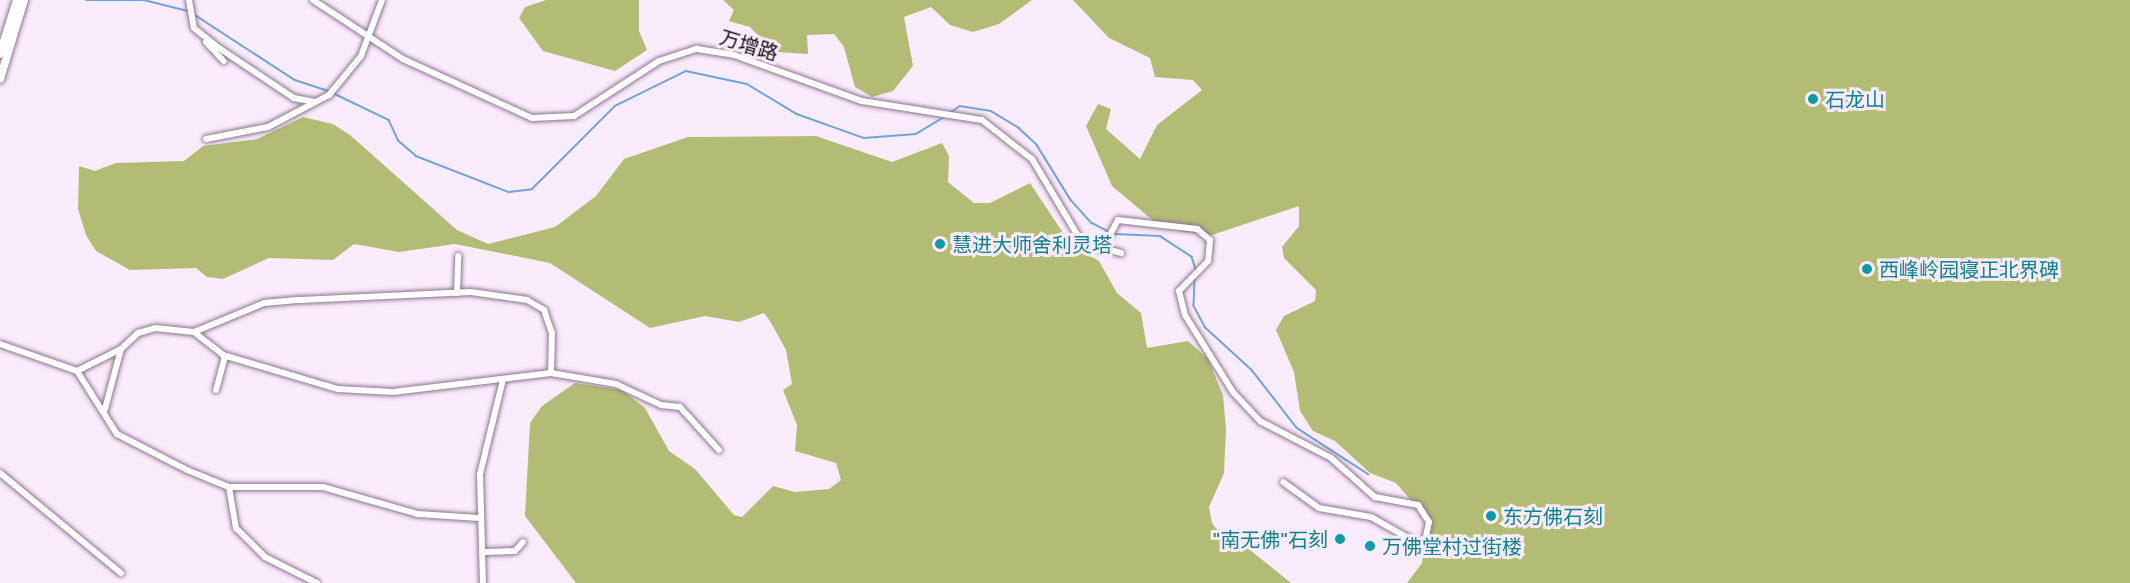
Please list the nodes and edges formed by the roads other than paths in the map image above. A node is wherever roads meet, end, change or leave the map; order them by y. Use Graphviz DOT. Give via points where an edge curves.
graph roads {
  1 [pos="17,0"];
  2 [pos="24,0"];
  3 [pos="189,0"];
  4 [pos="313,0"];
  5 [pos="382,0"];
  6 [pos="200,33"];
  7 [pos="368,36"];
  8 [pos="0,54"];
  9 [pos="224,61"];
  10 [pos="0,79"];
  11 [pos="315,103"];
  12 [pos="206,139"];
  13 [pos="1102,249"];
  14 [pos="1121,253"];
  15 [pos="458,256"];
  16 [pos="457,293"];
  17 [pos="194,332"];
  18 [pos="0,344"];
  19 [pos="121,350"];
  20 [pos="225,356"];
  21 [pos="77,371"];
  22 [pos="551,373"];
  23 [pos="503,380"];
  24 [pos="216,390"];
  25 [pos="105,409"];
  26 [pos="719,450"];
  27 [pos="0,473"];
  28 [pos="1283,482"];
  29 [pos="229,487"];
  30 [pos="479,518"];
  31 [pos="523,542"];
  32 [pos="485,552"];
  33 [pos="121,573"];
  34 [pos="317,583"];
  35 [pos="483,583"];
  1 -- 8 [label="main road"];
  2 -- 10 [label="main road"];
  3 -- 6 [label="street" via="194,9 192,20"];
  4 -- 7 [label="street, 万增路"];
  5 -- 7 [label="street"];
  6 -- 9 [label="street"];
  6 -- 11 [label="street" via="294,98"];
  7 -- 11 [label="street" via="361,56 339,83"];
  7 -- 13 [label="street, 万增路" via="471,92 532,118 574,116 659,61 697,49 725,52 862,101 982,120 1019,145 1070,227 1082,241"];
  11 -- 12 [label="street" via="268,127"];
  13 -- 14 [label="street, 万增路"];
  13 -- 28 [label="street" via="1118,220 1197,229 1213,248 1200,270 1179,291 1185,315 1248,411 1331,458 1375,497 1418,505 1429,522 1425,541 1417,543 1371,517 1319,508"];
  15 -- 16 [label="street"];
  16 -- 17 [label="street" via="264,303"];
  16 -- 22 [label="street" via="538,304 552,333"];
  17 -- 19 [label="street" via="155,328 138,333"];
  17 -- 20 [label="street"];
  18 -- 21 [label="street"];
  19 -- 21 [label="street"];
  19 -- 25 [label="street"];
  20 -- 23 [label="street" via="363,392"];
  20 -- 24 [label="street"];
  21 -- 25 [label="street"];
  22 -- 23 [label="street"];
  22 -- 26 [label="street" via="616,384 661,405 680,407"];
  23 -- 30 [label="street" via="484,446"];
  25 -- 29 [label="street" via="122,438"];
  27 -- 33 [label="street"];
  29 -- 30 [label="street" via="323,487 418,514"];
  29 -- 34 [label="street" via="236,528 265,557"];
  30 -- 32 [label="street"];
  31 -- 32 [label="street" via="515,551"];
  32 -- 35 [label="street"];
}
